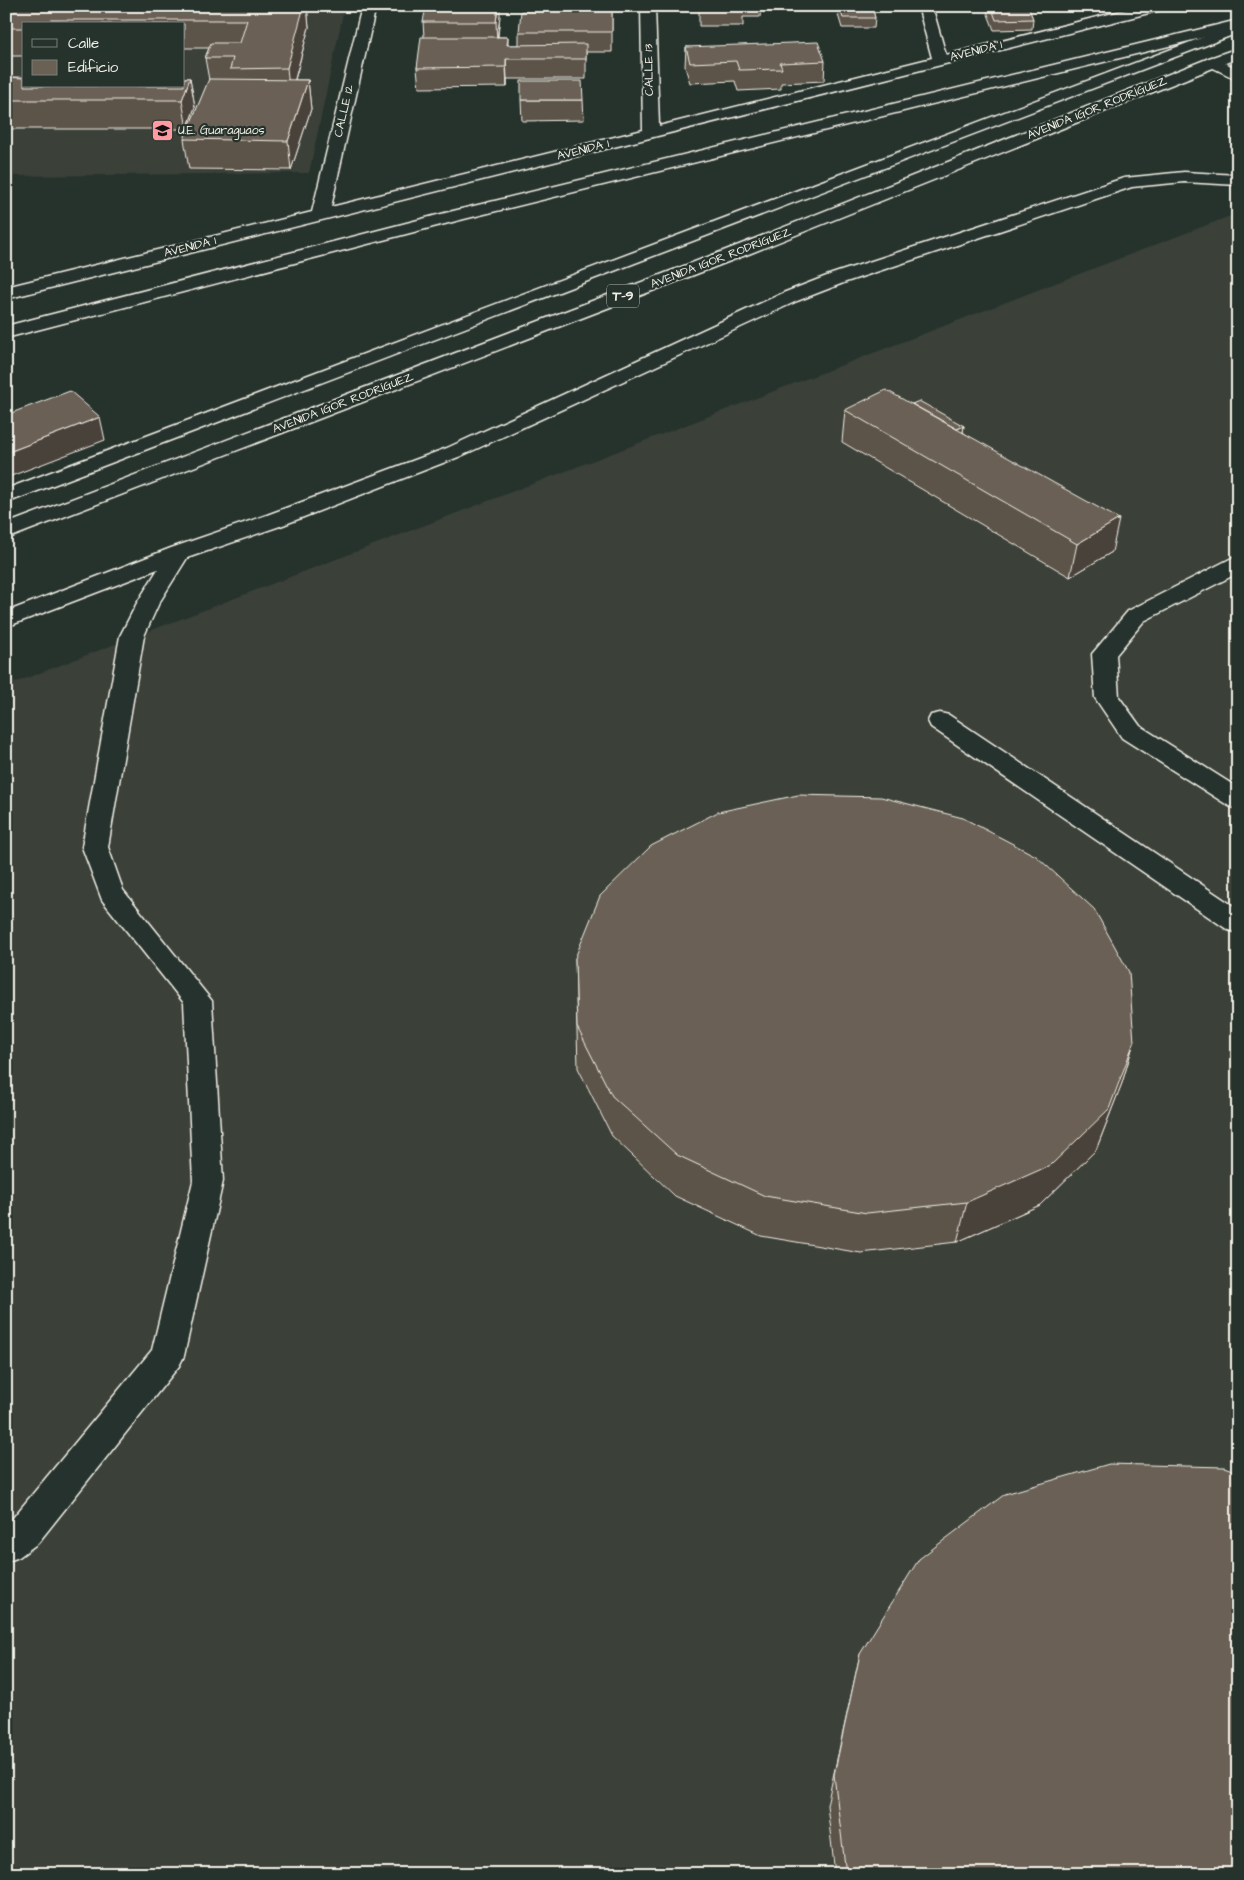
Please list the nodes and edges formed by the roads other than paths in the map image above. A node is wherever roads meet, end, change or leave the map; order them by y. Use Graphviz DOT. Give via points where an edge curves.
graph roads {
  1 [pos="369,6"];
  2 [pos="648,6"];
  3 [pos="925,6"];
  4 [pos="1160,6"];
  5 [pos="1238,24"];
  6 [pos="1238,28"];
  7 [pos="1238,53"];
  8 [pos="940,60"];
  9 [pos="1212,62"];
  10 [pos="1238,75"];
  11 [pos="651,133"];
  12 [pos="1238,180"];
  13 [pos="320,215"];
  14 [pos="6,293"];
  15 [pos="6,332"];
  16 [pos="6,497"];
  17 [pos="6,532"];
  18 [pos="179,553"];
  19 [pos="1238,564"];
  20 [pos="6,620"];
  21 [pos="940,721"];
  22 [pos="1238,800"];
  23 [pos="1238,923"];
  24 [pos="6,1545"];
  1 -- 13 [label="main road, CALLE 12"];
  2 -- 11 [label="main road, CALLE 13"];
  3 -- 8 [label="main road"];
  4 -- 8 [label="main road, AVENIDA 1"];
  5 -- 15 [label="main road" via="459,215"];
  6 -- 16 [label="main road, AVENIDA IGOR RODRÍGUEZ / T-9"];
  7 -- 9 [label="main road, AVENIDA IGOR RODRÍGUEZ / T-9"];
  8 -- 11 [label="main road, AVENIDA 1"];
  9 -- 10 [label="main road"];
  9 -- 17 [label="main road, AVENIDA IGOR RODRÍGUEZ / T-9" via="745,249"];
  11 -- 13 [label="main road, AVENIDA 1"];
  12 -- 18 [label="main road" via="1168,176 1130,182 839,278 790,297 454,452"];
  13 -- 14 [label="main road, AVENIDA 1"];
  18 -- 20 [label="main road"];
  18 -- 24 [label="main road" via="148,602 132,636 95,847 111,893 198,1001 208,1181 167,1356 25,1531"];
  19 -- 22 [label="main road" via="1136,616 1104,654 1106,698 1131,732"];
  21 -- 23 [label="main road"];
}
